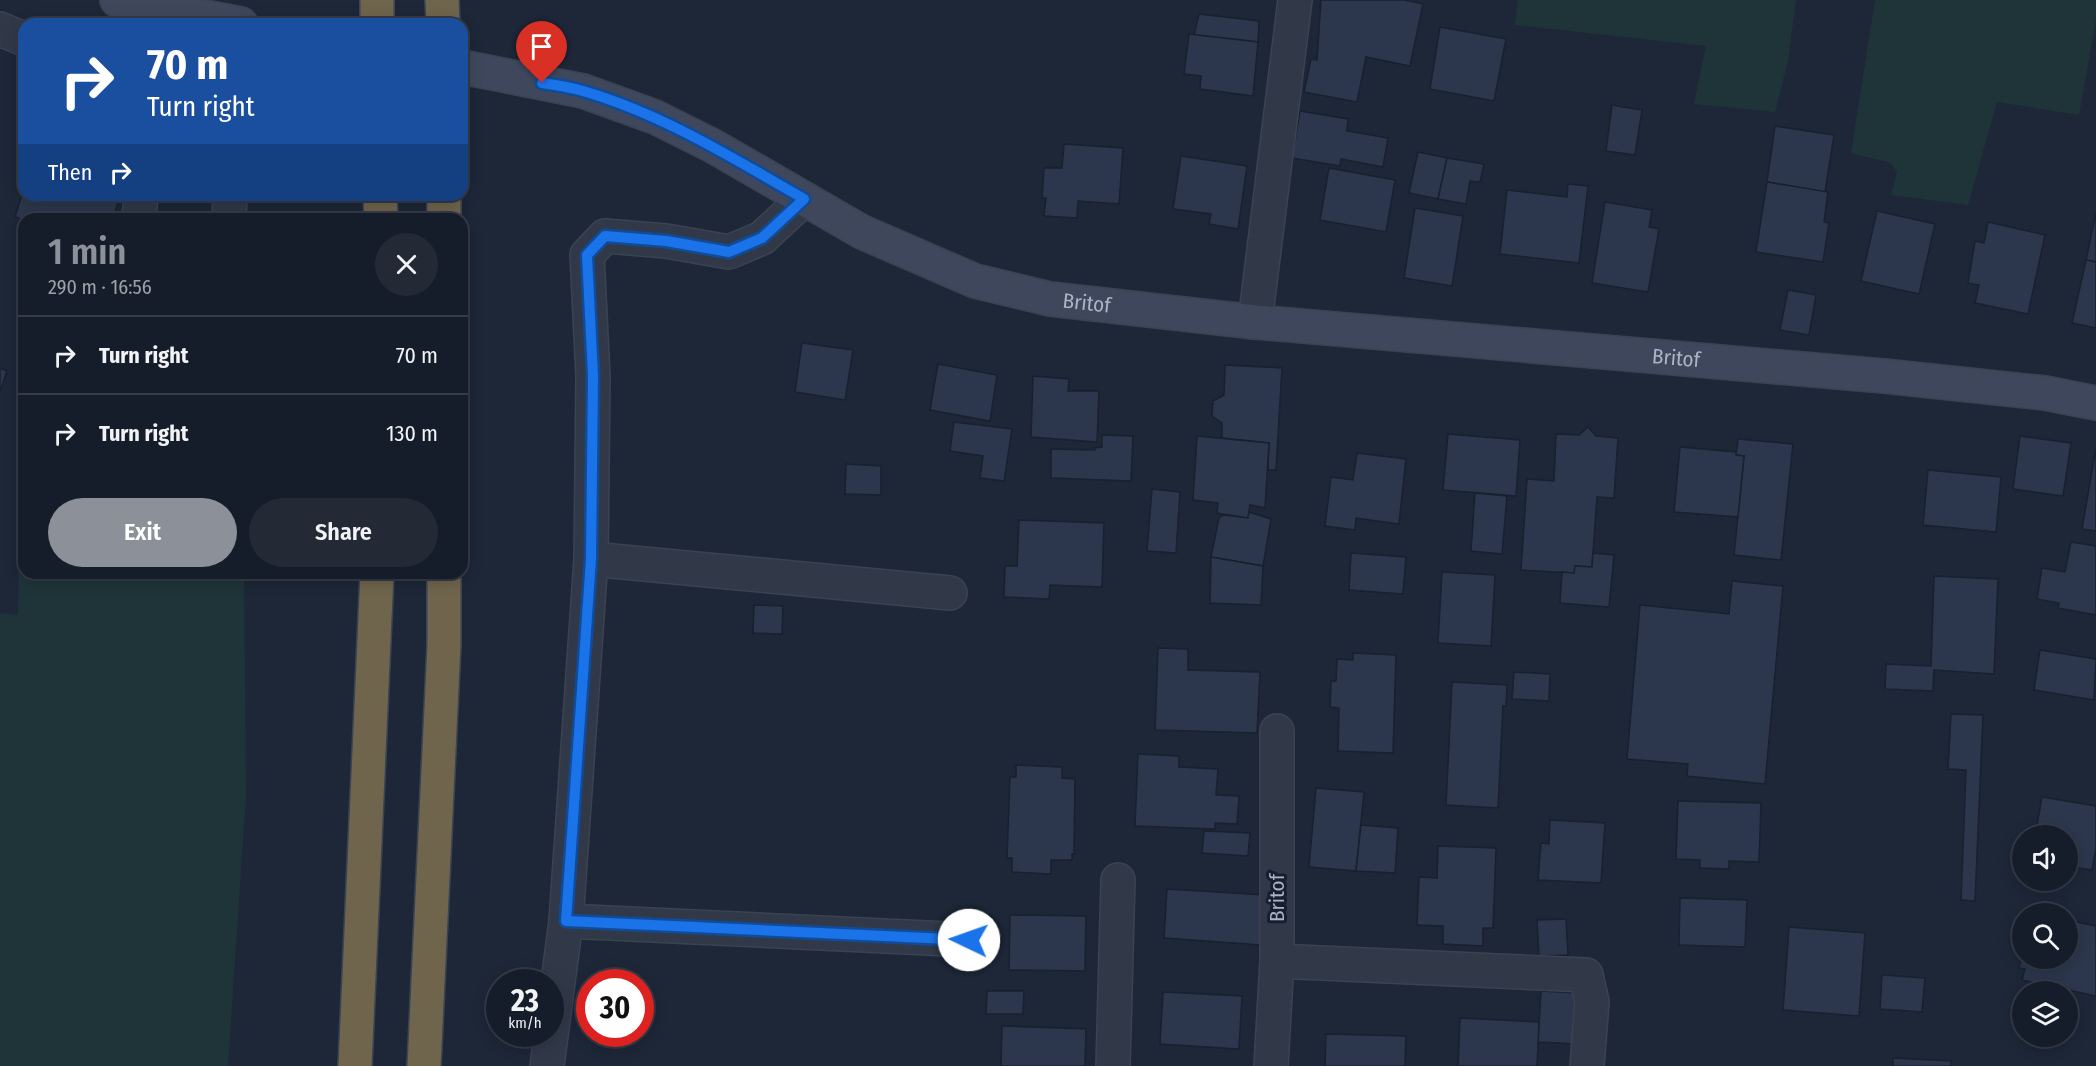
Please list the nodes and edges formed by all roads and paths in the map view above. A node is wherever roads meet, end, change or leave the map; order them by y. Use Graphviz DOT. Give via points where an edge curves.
graph roads {
  1 [pos="117,0"];
  2 [pos="377,0"];
  3 [pos="442,0"];
  4 [pos="1295,0"];
  5 [pos="210,18"];
  6 [pos="377,18"];
  7 [pos="443,18"];
  8 [pos="0,29"];
  9 [pos="18,36"];
  10 [pos="468,68"];
  11 [pos="804,199"];
  12 [pos="1256,322"];
  13 [pos="2096,403"];
  14 [pos="591,559"];
  15 [pos="377,579"];
  16 [pos="444,579"];
  17 [pos="950,593"];
  18 [pos="1277,731"];
  19 [pos="1118,880"];
  20 [pos="566,921"];
  21 [pos="969,940"];
  22 [pos="1277,961"];
  23 [pos="355,1066"];
  24 [pos="424,1066"];
  25 [pos="547,1066"];
  26 [pos="1113,1066"];
  27 [pos="1271,1066"];
  28 [pos="1587,1066"];
  1 -- 5 [label="street"];
  2 -- 6 [label="highway"];
  3 -- 7 [label="highway"];
  4 -- 12 [label="street"];
  8 -- 9 [label="street"];
  10 -- 11 [label="street, Britof" via="582,91 655,117"];
  11 -- 12 [label="street, Britof" via="862,232 975,281 1050,299"];
  11 -- 14 [label="street" via="762,238 729,252 605,236 587,255 593,376"];
  12 -- 13 [label="street, Britof" via="1884,376 2045,393"];
  14 -- 17 [label="street"];
  14 -- 20 [label="street"];
  15 -- 23 [label="highway"];
  16 -- 24 [label="highway"];
  18 -- 22 [label="street, Britof"];
  19 -- 26 [label="street"];
  20 -- 21 [label="street"];
  20 -- 25 [label="street"];
  22 -- 27 [label="street, Britof"];
  22 -- 28 [label="street" via="1586,975 1592,1002"];
}
